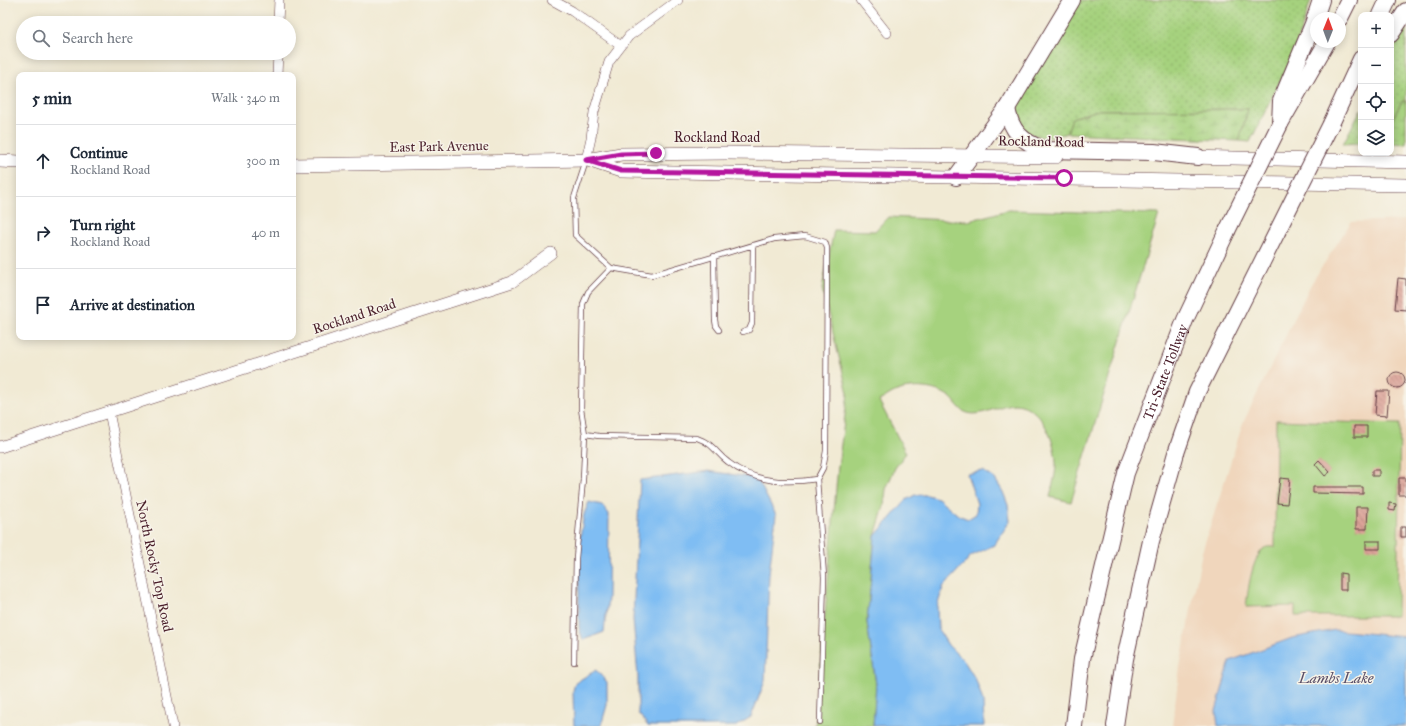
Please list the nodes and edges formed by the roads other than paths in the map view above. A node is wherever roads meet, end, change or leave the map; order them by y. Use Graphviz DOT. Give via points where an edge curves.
graph roads {
  1 [pos="279,0"];
  2 [pos="552,0"];
  3 [pos="678,0"];
  4 [pos="861,0"];
  5 [pos="1072,0"];
  6 [pos="1321,0"];
  7 [pos="1350,0"];
  8 [pos="1388,0"];
  9 [pos="1406,11"];
  10 [pos="1343,12"];
  11 [pos="1382,12"];
  12 [pos="278,16"];
  13 [pos="1394,29"];
  14 [pos="887,33"];
  15 [pos="620,46"];
  16 [pos="1324,48"];
  17 [pos="278,60"];
  18 [pos="1358,66"];
  19 [pos="278,72"];
  20 [pos="1358,81"];
  21 [pos="1340,106"];
  22 [pos="1007,108"];
  23 [pos="1280,124"];
  24 [pos="972,156"];
  25 [pos="1198,157"];
  26 [pos="586,160"];
  27 [pos="0,161"];
  28 [pos="16,162"];
  29 [pos="1406,162"];
  30 [pos="296,165"];
  31 [pos="956,177"];
  32 [pos="1406,185"];
  33 [pos="753,245"];
  34 [pos="551,253"];
  35 [pos="714,256"];
  36 [pos="611,268"];
  37 [pos="719,330"];
  38 [pos="742,332"];
  39 [pos="109,412"];
  40 [pos="584,434"];
  41 [pos="0,447"];
  42 [pos="817,478"];
  43 [pos="574,662"];
  44 [pos="820,722"];
  45 [pos="174,726"];
  46 [pos="1074,726"];
  47 [pos="1115,726"];
  1 -- 12 [label="street"];
  2 -- 15 [label="street" via="572,11"];
  3 -- 15 [label="street" via="629,36"];
  4 -- 14 [label="street"];
  5 -- 22 [label="highway"];
  6 -- 23 [label="highway" via="1281,101"];
  7 -- 10 [label="highway"];
  8 -- 11 [label="highway"];
  9 -- 13 [label="highway"];
  15 -- 26 [label="street" via="609,62 602,83"];
  16 -- 23 [label="highway, Tri-State Tollway"];
  17 -- 19 [label="street"];
  18 -- 21 [label="highway"];
  20 -- 21 [label="highway"];
  21 -- 47 [label="highway, bridge" via="1197,392 1176,453 1151,541 1125,659"];
  22 -- 24 [label="highway"];
  22 -- 25 [label="highway" via="1015,130 1028,143 1044,150 1154,152"];
  23 -- 46 [label="highway, Tri-State Tollway, bridge" via="1182,327 1126,473 1082,659"];
  24 -- 25 [label="main road, Rockland Road"];
  24 -- 26 [label="main road, Rockland Road" via="642,153"];
  24 -- 31 [label="highway"];
  25 -- 29 [label="main road, Rockland Road"];
  26 -- 30 [label="main road, East Park Avenue"];
  26 -- 31 [label="main road" via="621,171"];
  26 -- 36 [label="lane" via="574,198 575,235"];
  27 -- 28 [label="main road"];
  31 -- 32 [label="main road"];
  33 -- 35 [label="lane"];
  33 -- 38 [label="lane" via="752,323 749,330"];
  33 -- 42 [label="lane" via="774,239 805,236 825,242 827,248 826,451 823,468"];
  34 -- 39 [label="street, Rockland Road" via="512,282"];
  35 -- 36 [label="lane" via="652,275"];
  35 -- 37 [label="lane" via="715,320"];
  36 -- 40 [label="lane" via="588,292 583,304 581,409"];
  39 -- 41 [label="street, Rockland Road"];
  39 -- 45 [label="street, North Rocky Top Road"];
  40 -- 42 [label="lane" via="697,438 708,442 727,462 744,473 765,480 794,482"];
  40 -- 43 [label="lane" via="576,558"];
  42 -- 44 [label="lane" via="824,577"];
}
